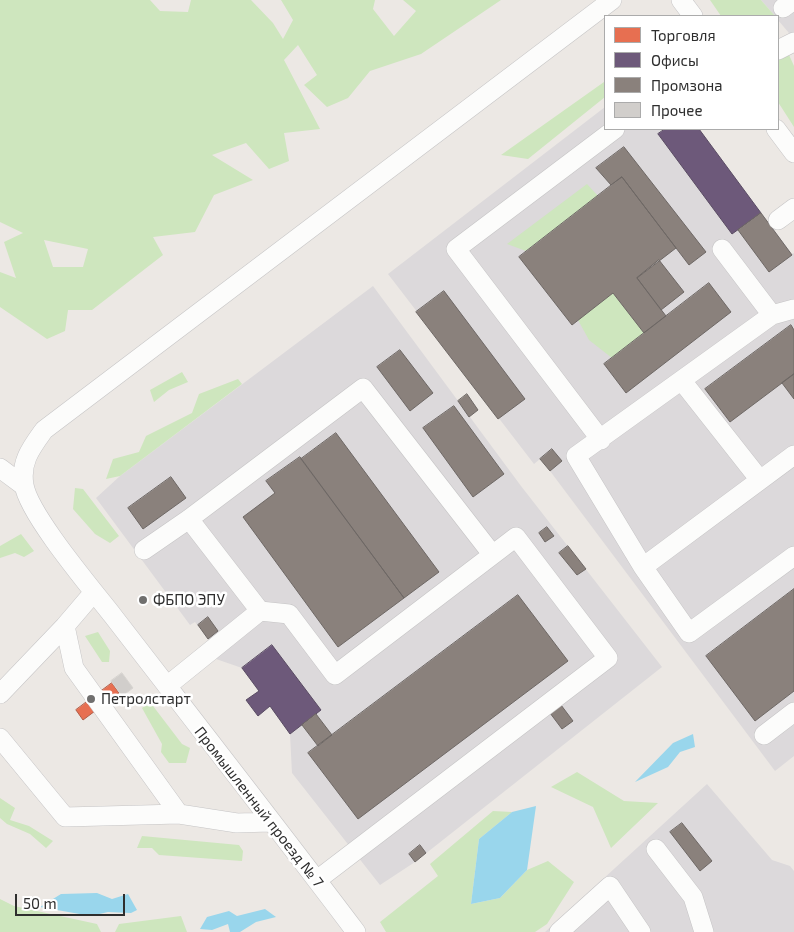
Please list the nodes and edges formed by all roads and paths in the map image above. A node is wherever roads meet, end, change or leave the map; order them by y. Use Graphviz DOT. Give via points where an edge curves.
graph roads {
  1 [pos="612,0"];
  2 [pos="681,0"];
  3 [pos="692,15"];
  4 [pos="794,42"];
  5 [pos="779,50"];
  6 [pos="615,130"];
  7 [pos="777,130"];
  8 [pos="794,153"];
  9 [pos="794,208"];
  10 [pos="778,220"];
  11 [pos="722,250"];
  12 [pos="794,310"];
  13 [pos="772,314"];
  14 [pos="682,381"];
  15 [pos="601,440"];
  16 [pos="794,455"];
  17 [pos="0,468"];
  18 [pos="760,480"];
  19 [pos="24,486"];
  20 [pos="189,519"];
  21 [pos="144,550"];
  22 [pos="492,554"];
  23 [pos="794,556"];
  24 [pos="643,567"];
  25 [pos="94,592"];
  26 [pos="260,611"];
  27 [pos="66,626"];
  28 [pos="167,686"];
  29 [pos="0,694"];
  30 [pos="794,712"];
  31 [pos="764,735"];
  32 [pos="0,738"];
  33 [pos="180,814"];
  34 [pos="270,822"];
  35 [pos="656,849"];
  36 [pos="317,880"];
  37 [pos="356,932"];
  38 [pos="559,932"];
  39 [pos="641,932"];
  40 [pos="704,932"];
  1 -- 19 [label="street" via="44,430 29,450 23,468"];
  2 -- 3 [label="street"];
  4 -- 5 [label="street"];
  6 -- 15 [label="street" via="456,249"];
  7 -- 8 [label="street"];
  9 -- 10 [label="street"];
  11 -- 13 [label="street"];
  12 -- 13 [label="street"];
  13 -- 14 [label="street"];
  14 -- 15 [label="street"];
  14 -- 18 [label="street"];
  15 -- 24 [label="street" via="576,456"];
  16 -- 18 [label="street"];
  17 -- 19 [label="street"];
  18 -- 24 [label="street"];
  19 -- 25 [label="street, Промышленный проезд № 7" via="33,509"];
  20 -- 21 [label="street"];
  20 -- 22 [label="street" via="363,388"];
  20 -- 26 [label="street"];
  22 -- 26 [label="street" via="335,675 289,614"];
  22 -- 36 [label="street" via="516,536 608,658"];
  23 -- 24 [label="street" via="688,634"];
  25 -- 27 [label="street"];
  25 -- 28 [label="street, Промышленный проезд № 7"];
  26 -- 28 [label="street"];
  27 -- 29 [label="street"];
  27 -- 33 [label="street" via="74,668"];
  28 -- 34 [label="street, Промышленный проезд № 7"];
  30 -- 31 [label="street"];
  32 -- 33 [label="street" via="65,817"];
  33 -- 34 [label="street" via="237,822"];
  34 -- 36 [label="street, Промышленный проезд № 7"];
  35 -- 40 [label="street" via="693,897"];
  36 -- 37 [label="street, Промышленный проезд № 7"];
  38 -- 39 [label="street" via="610,886"];
}
